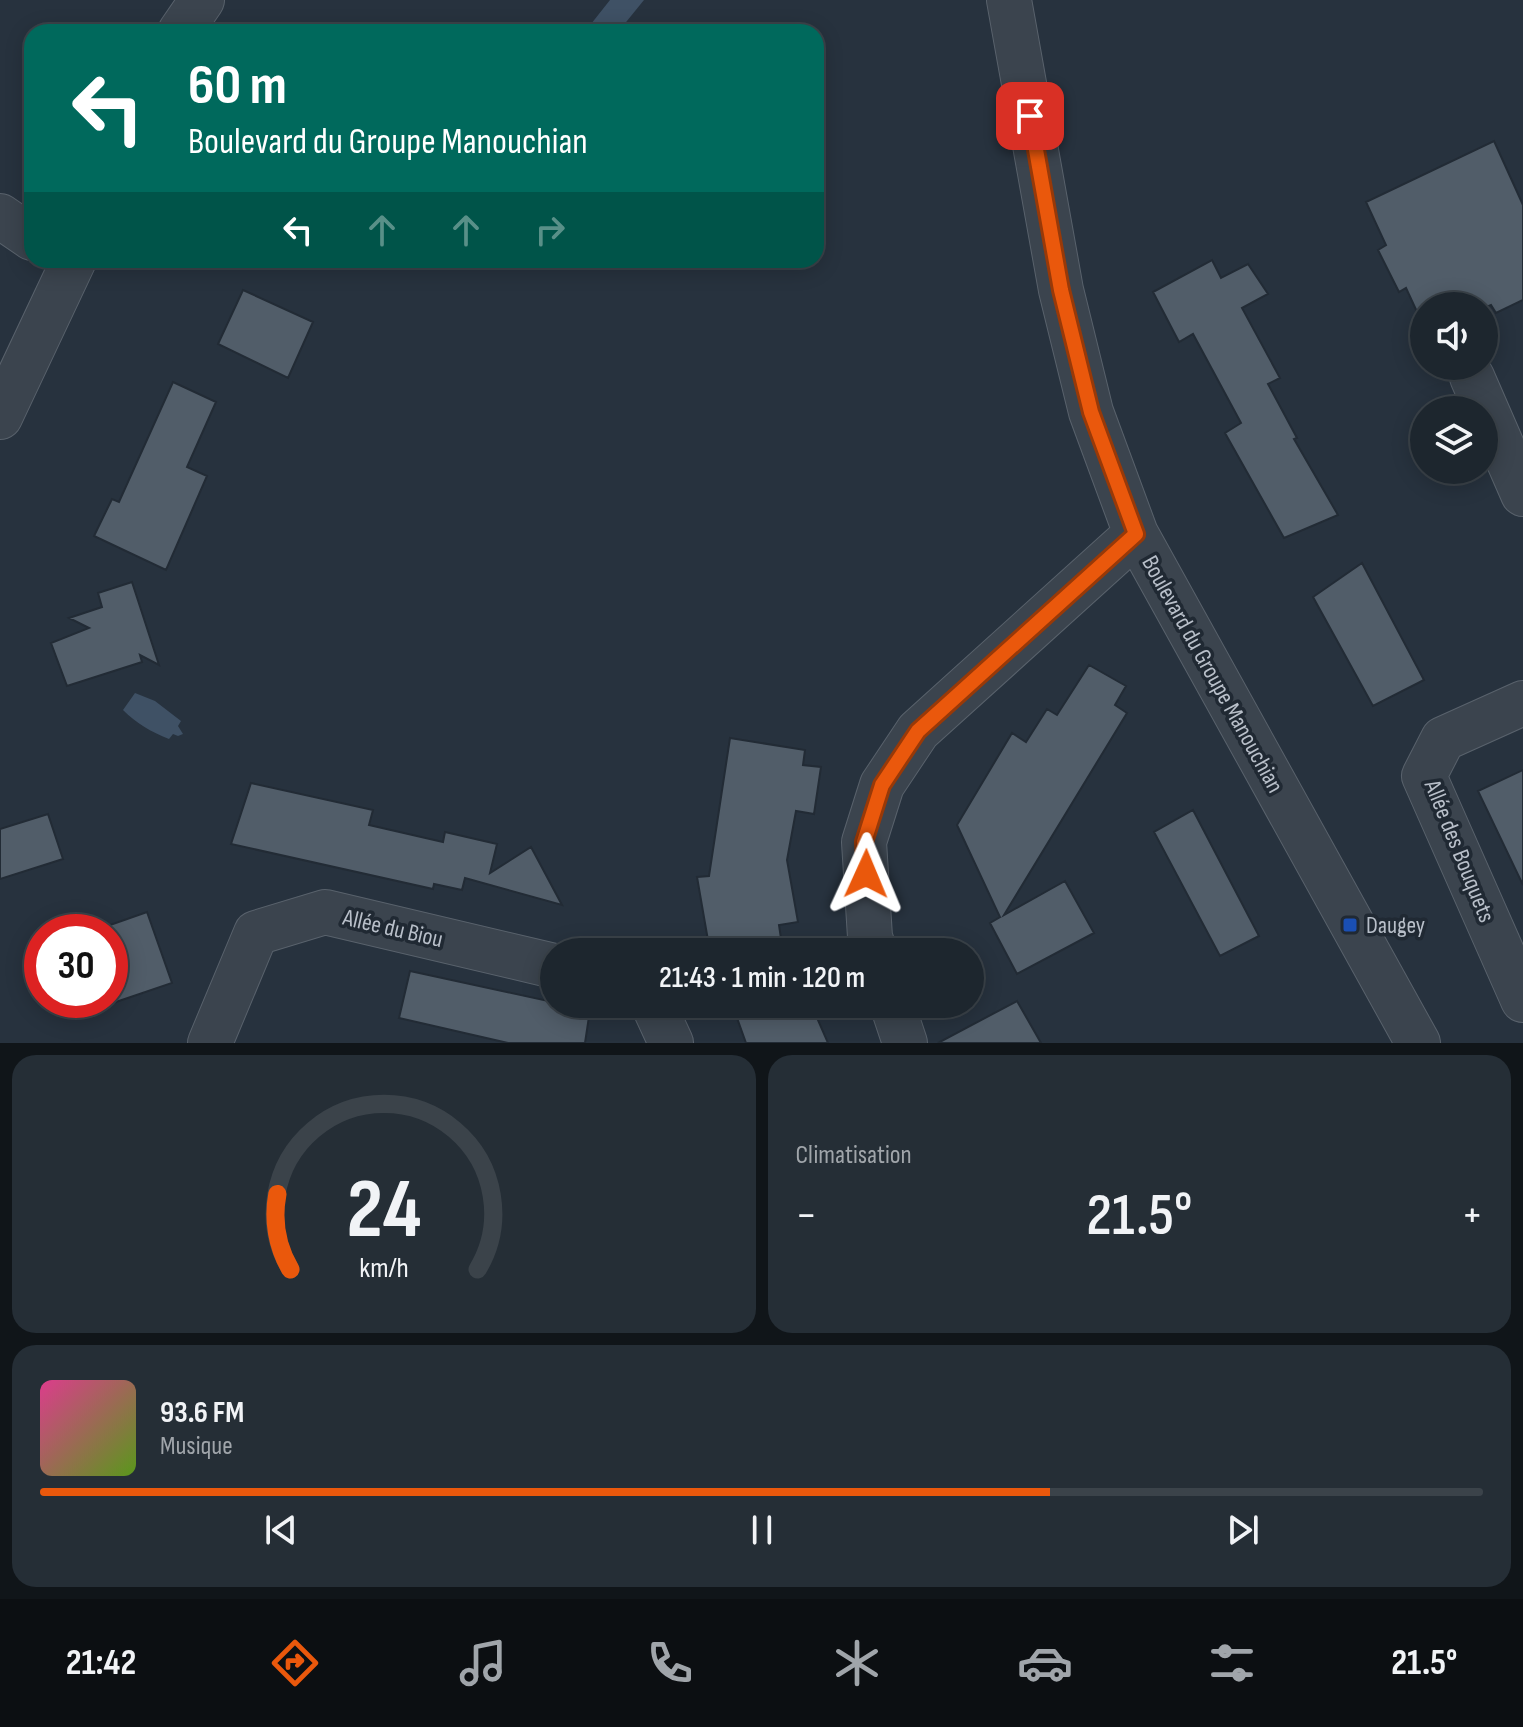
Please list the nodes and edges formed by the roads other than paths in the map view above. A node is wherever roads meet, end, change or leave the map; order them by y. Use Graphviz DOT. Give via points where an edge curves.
graph roads {
  1 [pos="202,0"];
  2 [pos="1009,0"];
  3 [pos="186,24"];
  4 [pos="0,216"];
  5 [pos="24,232"];
  6 [pos="67,268"];
  7 [pos="1473,380"];
  8 [pos="0,417"];
  9 [pos="1523,494"];
  10 [pos="1136,534"];
  11 [pos="1523,703"];
  12 [pos="870,938"];
  13 [pos="540,963"];
  14 [pos="1523,1000"];
  15 [pos="659,1018"];
  16 [pos="897,1018"];
  17 [pos="210,1043"];
  18 [pos="671,1043"];
  19 [pos="905,1043"];
  20 [pos="1418,1043"];
  1 -- 3 [label="street"];
  2 -- 10 [label="street, Boulevard du Groupe Manouchian" via="1065,305 1091,412"];
  4 -- 5 [label="street"];
  6 -- 8 [label="street"];
  7 -- 9 [label="street"];
  10 -- 12 [label="street" via="918,731 882,785 864,842"];
  10 -- 20 [label="street, Boulevard du Groupe Manouchian"];
  11 -- 14 [label="street, Allée des Bouquets" via="1443,739 1424,776"];
  13 -- 17 [label="street, Allée du Biou" via="325,912 256,933"];
  15 -- 18 [label="street"];
  16 -- 19 [label="street"];
}
